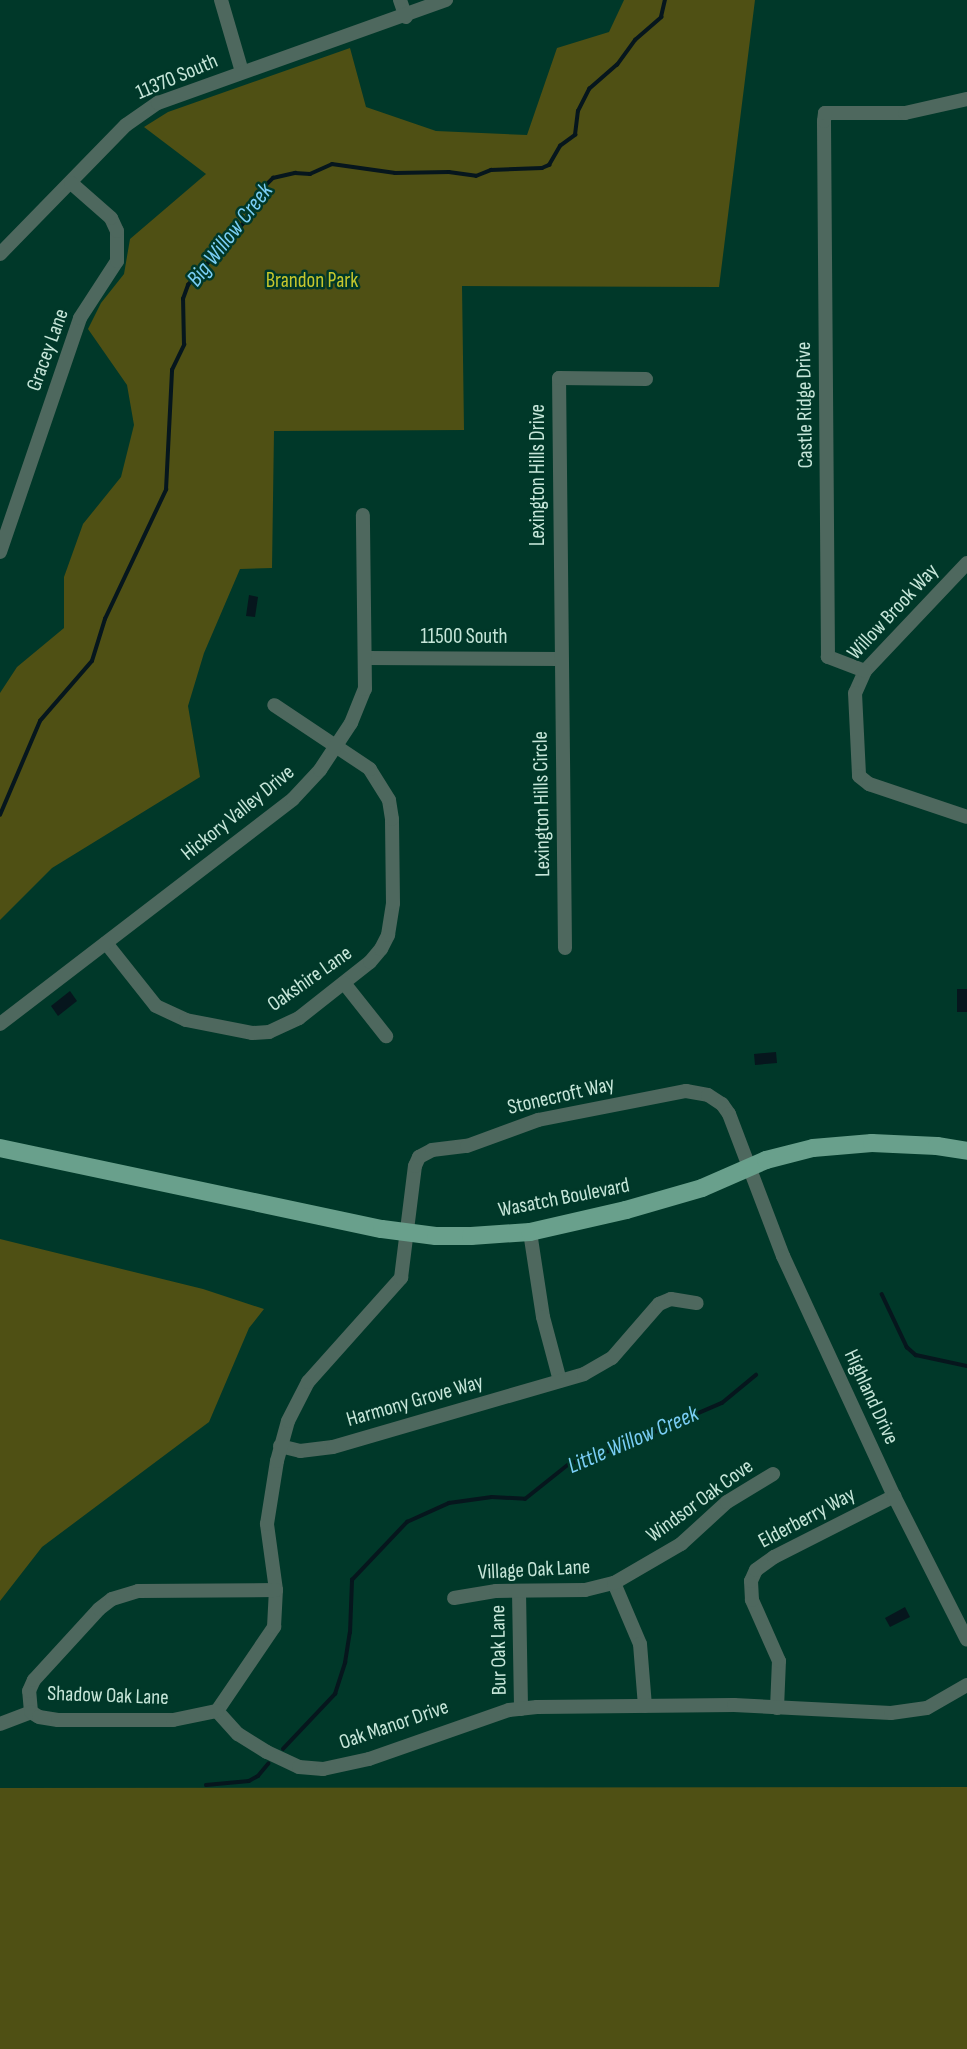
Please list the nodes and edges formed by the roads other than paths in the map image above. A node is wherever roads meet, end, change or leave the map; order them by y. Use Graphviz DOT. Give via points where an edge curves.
graph roads {
  1 [pos="221,0"];
  2 [pos="400,0"];
  3 [pos="446,0"];
  4 [pos="411,10"];
  5 [pos="243,72"];
  6 [pos="967,99"];
  7 [pos="71,183"];
  8 [pos="0,254"];
  9 [pos="646,379"];
  10 [pos="363,515"];
  11 [pos="0,552"];
  12 [pos="967,563"];
  13 [pos="367,658"];
  14 [pos="561,659"];
  15 [pos="865,671"];
  16 [pos="274,705"];
  17 [pos="337,745"];
  18 [pos="967,817"];
  19 [pos="106,943"];
  20 [pos="565,948"];
  21 [pos="344,983"];
  22 [pos="0,1024"];
  23 [pos="386,1036"];
  24 [pos="0,1148"];
  25 [pos="967,1151"];
  26 [pos="748,1167"];
  27 [pos="530,1232"];
  28 [pos="408,1233"];
  29 [pos="697,1303"];
  30 [pos="561,1381"];
  31 [pos="280,1446"];
  32 [pos="773,1474"];
  33 [pos="894,1496"];
  34 [pos="614,1584"];
  35 [pos="276,1590"];
  36 [pos="519,1592"];
  37 [pos="454,1598"];
  38 [pos="967,1640"];
  39 [pos="967,1685"];
  40 [pos="645,1706"];
  41 [pos="777,1708"];
  42 [pos="521,1709"];
  43 [pos="217,1711"];
  44 [pos="31,1712"];
  45 [pos="0,1724"];
  1 -- 5 [label="street"];
  2 -- 4 [label="street"];
  3 -- 4 [label="street, 11370 South"];
  4 -- 5 [label="street, 11370 South"];
  5 -- 7 [label="street, 11370 South" via="141,113"];
  6 -- 15 [label="street, Castle Ridge Drive" via="905,113 825,113 828,657"];
  7 -- 8 [label="street, 11370 South"];
  7 -- 11 [label="street, Gracey Lane" via="111,218 117,231 117,261 76,327"];
  9 -- 14 [label="street, Lexington Hills Drive" via="559,378"];
  10 -- 13 [label="street, Hickory Valley Drive"];
  12 -- 15 [label="street, Willow Brook Way"];
  13 -- 14 [label="street, 11500 South"];
  13 -- 17 [label="street, Hickory Valley Drive" via="360,705"];
  14 -- 20 [label="street, Lexington Hills Circle"];
  15 -- 18 [label="street, Willow Brook Way" via="855,693 859,776 869,784"];
  16 -- 17 [label="street, Oakshire Lane"];
  17 -- 19 [label="street, Hickory Valley Drive" via="293,799"];
  17 -- 21 [label="street, Oakshire Lane" via="382,783 392,819 393,903 388,934 370,962"];
  19 -- 21 [label="street, Oakshire Lane" via="156,1006 186,1020 235,1032 269,1032 284,1026"];
  19 -- 22 [label="street, Hickory Valley Drive"];
  21 -- 23 [label="street"];
  24 -- 28 [label="main road, Wasatch Boulevard"];
  25 -- 26 [label="main road, Wasatch Boulevard" via="905,1143 845,1144"];
  26 -- 27 [label="main road, Wasatch Boulevard" via="677,1195"];
  26 -- 28 [label="street, Stonecroft Way" via="722,1104 701,1093 678,1092 538,1120 467,1146 427,1151 415,1166"];
  26 -- 33 [label="street, Highland Drive" via="783,1256"];
  27 -- 28 [label="main road, Wasatch Boulevard" via="471,1236"];
  27 -- 30 [label="street" via="543,1317"];
  28 -- 31 [label="street" via="404,1271 397,1286 309,1382"];
  29 -- 30 [label="street, Harmony Grove Way" via="671,1299 659,1304 612,1358"];
  30 -- 31 [label="street, Harmony Grove Way" via="333,1447 300,1451"];
  31 -- 35 [label="street" via="267,1524"];
  32 -- 34 [label="street, Windsor Oak Cove" via="727,1502 681,1544"];
  33 -- 38 [label="street, Highland Drive"];
  33 -- 41 [label="street, Elderberry Way" via="756,1570 751,1581 752,1600 779,1661"];
  34 -- 36 [label="street, Village Oak Lane" via="585,1590"];
  34 -- 40 [label="street, Village Oak Lane" via="640,1644"];
  35 -- 43 [label="street" via="270,1635"];
  35 -- 44 [label="street" via="138,1591 113,1599 34,1680 29,1691"];
  36 -- 37 [label="street, Village Oak Lane"];
  36 -- 42 [label="street, Bur Oak Lane"];
  39 -- 41 [label="street, Oak Manor Drive" via="927,1708 891,1713"];
  40 -- 41 [label="street, Oak Manor Drive"];
  40 -- 42 [label="street, Oak Manor Drive"];
  42 -- 43 [label="street, Oak Manor Drive" via="482,1717 369,1759 323,1769 299,1767 267,1752 238,1734"];
  43 -- 44 [label="street, Shadow Oak Lane" via="173,1720 58,1720"];
  44 -- 45 [label="street, Shadow Oak Lane"];
}
